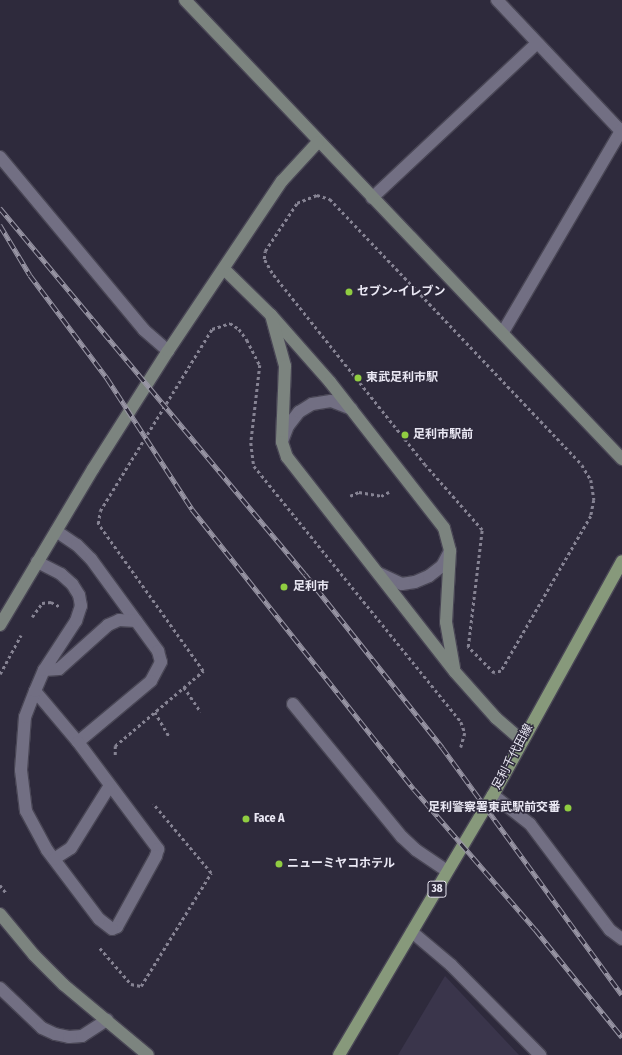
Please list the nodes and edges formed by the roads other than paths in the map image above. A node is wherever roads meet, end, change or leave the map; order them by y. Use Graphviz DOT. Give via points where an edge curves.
graph roads {
  1 [pos="185,0"];
  2 [pos="497,0"];
  3 [pos="537,43"];
  4 [pos="621,130"];
  5 [pos="318,142"];
  6 [pos="0,157"];
  7 [pos="372,198"];
  8 [pos="224,269"];
  9 [pos="271,315"];
  10 [pos="503,332"];
  11 [pos="168,351"];
  12 [pos="352,409"];
  13 [pos="282,442"];
  14 [pos="622,459"];
  15 [pos="56,531"];
  16 [pos="450,551"];
  17 [pos="622,561"];
  18 [pos="38,562"];
  19 [pos="377,572"];
  20 [pos="3,608"];
  21 [pos="136,621"];
  22 [pos="0,625"];
  23 [pos="44,670"];
  24 [pos="455,672"];
  25 [pos="35,691"];
  26 [pos="293,704"];
  27 [pos="521,740"];
  28 [pos="78,742"];
  29 [pos="110,787"];
  30 [pos="493,795"];
  31 [pos="54,859"];
  32 [pos="447,871"];
  33 [pos="0,914"];
  34 [pos="412,932"];
  35 [pos="622,939"];
  36 [pos="0,988"];
  37 [pos="107,1020"];
  38 [pos="148,1055"];
  39 [pos="339,1055"];
  40 [pos="540,1055"];
  1 -- 5 [label="street"];
  2 -- 3 [label="street"];
  3 -- 4 [label="street"];
  3 -- 7 [label="street"];
  4 -- 10 [label="street"];
  5 -- 7 [label="street"];
  5 -- 8 [label="street" via="282,181"];
  6 -- 11 [label="street" via="144,330"];
  7 -- 10 [label="street"];
  8 -- 9 [label="street"];
  8 -- 11 [label="street"];
  9 -- 12 [label="street"];
  9 -- 13 [label="street" via="285,366"];
  10 -- 14 [label="street"];
  11 -- 15 [label="street"];
  12 -- 13 [label="street" via="331,401 312,404 291,421"];
  12 -- 16 [label="street" via="444,528"];
  13 -- 19 [label="street" via="295,469"];
  15 -- 18 [label="street"];
  15 -- 21 [label="street" via="92,559"];
  16 -- 19 [label="street" via="442,566 415,582 402,584"];
  16 -- 24 [label="street" via="446,622"];
  17 -- 27 [label="main road, 足利千代田線 / 38"];
  18 -- 20 [label="street"];
  18 -- 23 [label="street" via="61,574 72,584 82,606 76,621"];
  19 -- 24 [label="street"];
  20 -- 22 [label="street"];
  21 -- 23 [label="street" via="119,620 108,625 59,669"];
  21 -- 28 [label="street" via="158,651 161,662 157,674"];
  23 -- 25 [label="street"];
  24 -- 27 [label="street" via="496,718"];
  25 -- 28 [label="street"];
  25 -- 31 [label="street" via="25,724 21,770 26,811"];
  26 -- 32 [label="street" via="402,837"];
  27 -- 30 [label="main road, 足利千代田線 / 38"];
  28 -- 29 [label="street"];
  29 -- 31 [label="street" via="71,848"];
  29 -- 31 [label="street" via="158,849 117,927 107,927 99,919"];
  30 -- 32 [label="main road, 足利千代田線 / 38"];
  30 -- 35 [label="street" via="530,824 610,930"];
  32 -- 34 [label="main road, 足利千代田線 / 38"];
  33 -- 37 [label="street" via="34,955"];
  34 -- 39 [label="main road, 足利千代田線 / 38"];
  34 -- 40 [label="street" via="451,965"];
  36 -- 37 [label="street" via="42,1028 55,1034 82,1036"];
  37 -- 38 [label="street"];
}
